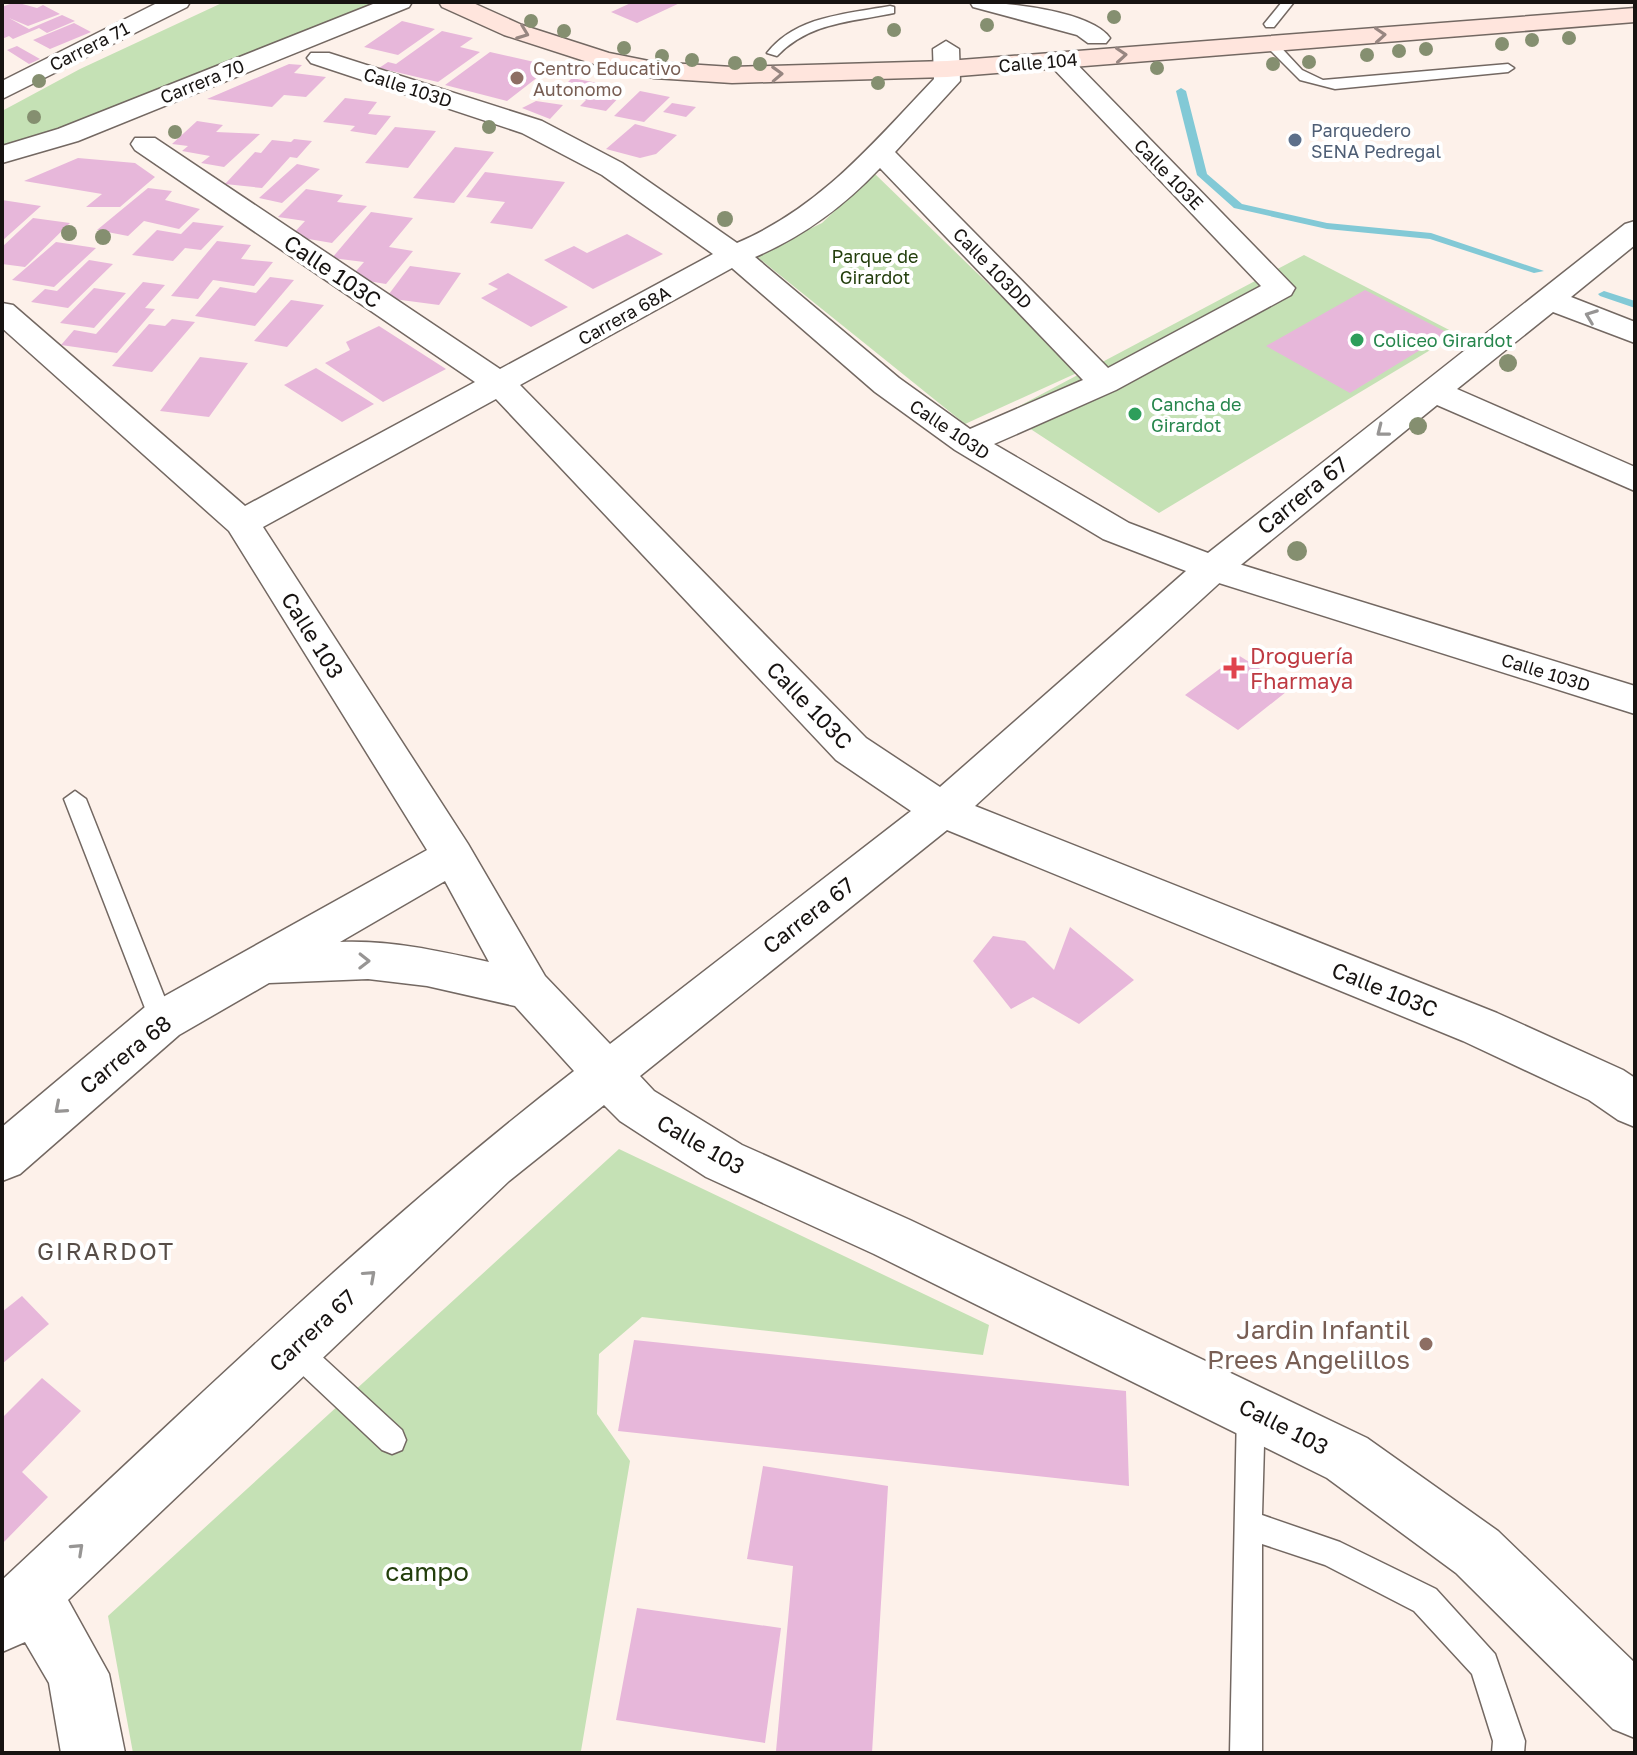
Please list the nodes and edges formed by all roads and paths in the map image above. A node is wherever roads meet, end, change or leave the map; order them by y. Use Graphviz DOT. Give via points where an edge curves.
graph roads {
  1 [pos="178,2"];
  2 [pos="400,2"];
  3 [pos="451,2"];
  4 [pos="982,2"];
  5 [pos="1288,2"];
  6 [pos="1557,2"];
  7 [pos="115,7"];
  8 [pos="890,10"];
  9 [pos="1635,15"];
  10 [pos="140,20"];
  11 [pos="561,20"];
  12 [pos="1270,34"];
  13 [pos="1097,38"];
  14 [pos="773,53"];
  15 [pos="320,58"];
  16 [pos="946,59"];
  17 [pos="1059,60"];
  18 [pos="1508,68"];
  19 [pos="2,91"];
  20 [pos="145,144"];
  21 [pos="881,153"];
  22 [pos="2,155"];
  23 [pos="1635,230"];
  24 [pos="734,255"];
  25 [pos="1548,299"];
  26 [pos="2,312"];
  27 [pos="1635,333"];
  28 [pos="1104,383"];
  29 [pos="500,384"];
  30 [pos="1433,391"];
  31 [pos="967,443"];
  32 [pos="1635,480"];
  33 [pos="242,523"];
  34 [pos="1213,568"];
  35 [pos="1635,700"];
  36 [pos="75,799"];
  37 [pos="942,810"];
  38 [pos="453,856"];
  39 [pos="258,964"];
  40 [pos="529,990"];
  41 [pos="162,1021"];
  42 [pos="604,1075"];
  43 [pos="1635,1105"];
  44 [pos="2,1158"];
  45 [pos="292,1347"];
  46 [pos="1251,1410"];
  47 [pos="392,1440"];
  48 [pos="1247,1525"];
  49 [pos="16,1608"];
  50 [pos="1635,1707"];
  51 [pos="93,1753"];
  52 [pos="1246,1753"];
  53 [pos="1508,1753"];
  1 -- 10 [label="street, Carrera 71"];
  2 -- 22 [label="street, Carrera 70" via="68,135"];
  3 -- 16 [label="main road, Calle 104, one-way" via="559,46 654,70 732,75"];
  4 -- 13 [label="street" via="1086,30"];
  5 -- 12 [label="lane"];
  6 -- 12 [label="main road, Calle 104"];
  7 -- 10 [label="street"];
  8 -- 14 [label="lane" via="798,32"];
  12 -- 9 [label="main road, Calle 104, one-way"];
  10 -- 19 [label="street, Carrera 71"];
  11 -- 14 [label="main road, Calle 104" via="672,50"];
  12 -- 13 [label="main road, Calle 104"];
  17 -- 12 [label="main road, Calle 104, one-way"];
  12 -- 18 [label="lane" via="1301,78 1314,84"];
  13 -- 16 [label="main road, Calle 104"];
  14 -- 16 [label="main road, Calle 104"];
  15 -- 24 [label="street, Calle 103D" via="532,127 612,169"];
  16 -- 17 [label="main road, Calle 104"];
  16 -- 21 [label="street, Carrera 68A" via="947,81"];
  17 -- 28 [label="street, Calle 103E" via="1280,288"];
  20 -- 29 [label="street, Calle 103C"];
  21 -- 24 [label="street, Carrera 68A" via="812,216"];
  21 -- 28 [label="street, Calle 103DD"];
  23 -- 25 [label="street, Carrera 67"];
  24 -- 29 [label="street, Carrera 68A"];
  24 -- 31 [label="street, Calle 103D" via="887,385"];
  27 -- 25 [label="street, one-way"];
  25 -- 30 [label="street, Carrera 67"];
  26 -- 33 [label="street, Calle 103"];
  28 -- 31 [label="street"];
  29 -- 33 [label="street, Carrera 68A"];
  29 -- 37 [label="street, Calle 103C" via="851,749"];
  30 -- 32 [label="street"];
  30 -- 34 [label="street, Carrera 67, one-way"];
  31 -- 34 [label="street, Calle 103D" via="1116,531"];
  33 -- 38 [label="street, Calle 103"];
  34 -- 35 [label="street, Calle 103D"];
  34 -- 37 [label="street, Carrera 67"];
  36 -- 41 [label="lane"];
  37 -- 42 [label="street, Carrera 67"];
  37 -- 43 [label="street, Calle 103C" via="1480,1027 1606,1085"];
  38 -- 39 [label="street, Carrera 68"];
  38 -- 40 [label="street, Calle 103"];
  39 -- 40 [label="street, Carrera 68, one-way" via="368,960"];
  39 -- 41 [label="street, Carrera 68"];
  40 -- 42 [label="street, Calle 103"];
  41 -- 44 [label="street, Carrera 68, one-way"];
  45 -- 42 [label="street, Carrera 67, one-way" via="491,1165"];
  42 -- 46 [label="street, Calle 103" via="637,1106 724,1161"];
  45 -- 47 [label="lane"];
  49 -- 45 [label="street, Carrera 67, one-way"];
  46 -- 48 [label="lane"];
  46 -- 50 [label="street, Calle 103" via="1347,1458 1477,1552"];
  48 -- 52 [label="lane"];
  48 -- 53 [label="lane" via="1330,1552 1425,1600 1484,1665 1509,1741"];
  49 -- 51 [label="street" via="78,1674"];
}
